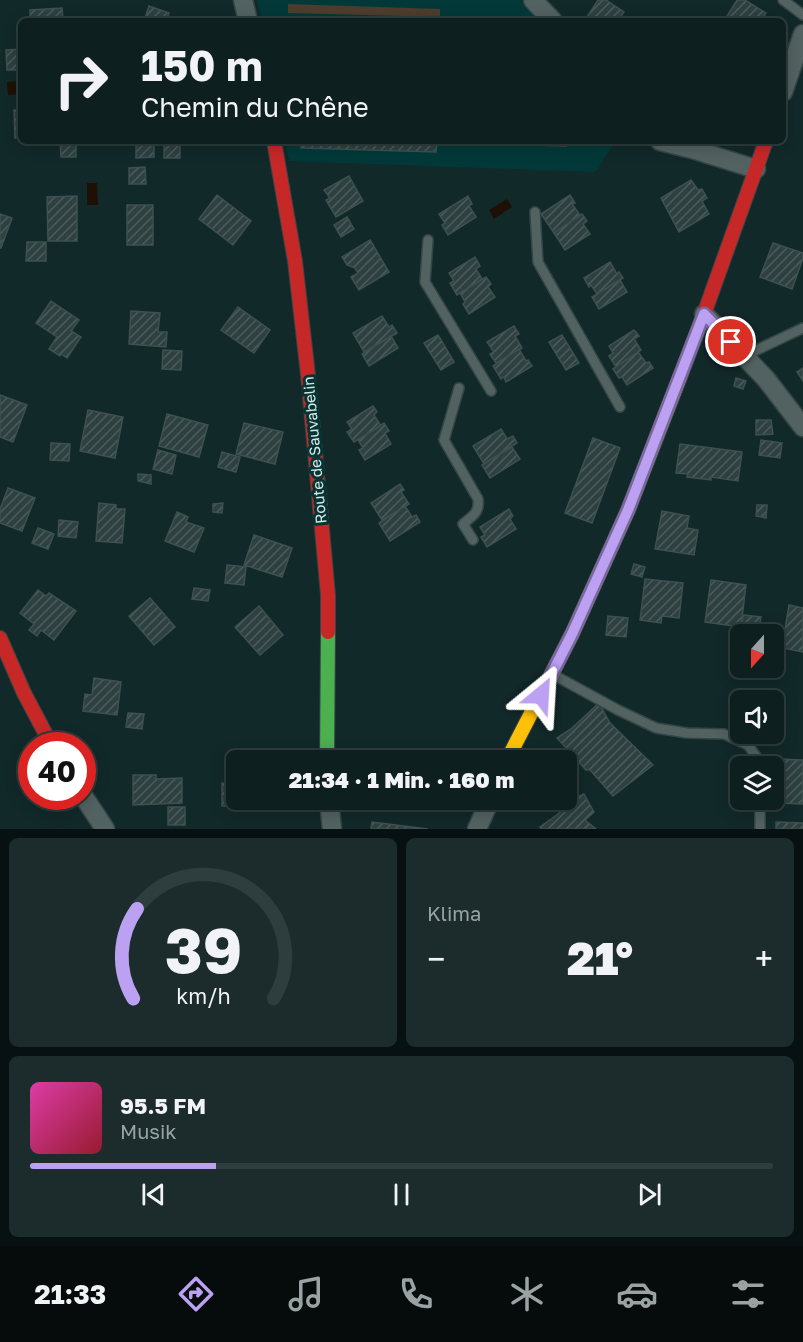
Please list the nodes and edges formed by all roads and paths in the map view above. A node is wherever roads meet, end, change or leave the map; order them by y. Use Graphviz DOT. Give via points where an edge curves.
graph roads {
  1 [pos="243,0"];
  2 [pos="533,0"];
  3 [pos="783,0"];
  4 [pos="803,15"];
  5 [pos="247,18"];
  6 [pos="550,18"];
  7 [pos="803,34"];
  8 [pos="786,83"];
  9 [pos="275,144"];
  10 [pos="672,144"];
  11 [pos="765,144"];
  12 [pos="756,169"];
  13 [pos="535,212"];
  14 [pos="428,240"];
  15 [pos="704,314"];
  16 [pos="803,328"];
  17 [pos="744,356"];
  18 [pos="459,388"];
  19 [pos="490,391"];
  20 [pos="620,407"];
  21 [pos="803,427"];
  22 [pos="473,540"];
  23 [pos="0,638"];
  24 [pos="552,674"];
  25 [pos="45,732"];
  26 [pos="327,750"];
  27 [pos="512,750"];
  28 [pos="756,756"];
  29 [pos="93,810"];
  30 [pos="330,810"];
  31 [pos="486,810"];
  32 [pos="760,810"];
  33 [pos="105,829"];
  34 [pos="332,829"];
  35 [pos="477,829"];
  36 [pos="760,829"];
  1 -- 5 [label="street"];
  2 -- 6 [label="street"];
  3 -- 4 [label="lane"];
  7 -- 8 [label="street"];
  9 -- 26 [label="street, Route de Sauvabelin" via="295,261 328,595"];
  10 -- 12 [label="street"];
  11 -- 12 [label="street"];
  12 -- 15 [label="street"];
  13 -- 20 [label="lane" via="538,262"];
  14 -- 19 [label="lane" via="425,282"];
  15 -- 17 [label="street"];
  15 -- 24 [label="street" via="628,510"];
  16 -- 17 [label="lane"];
  17 -- 21 [label="street"];
  18 -- 22 [label="lane" via="444,440 478,499 476,513 463,524"];
  23 -- 25 [label="street"];
  24 -- 27 [label="street"];
  24 -- 28 [label="lane" via="656,728 724,734 748,745"];
  29 -- 33 [label="street"];
  30 -- 34 [label="street"];
  31 -- 35 [label="street"];
  32 -- 36 [label="lane"];
}
